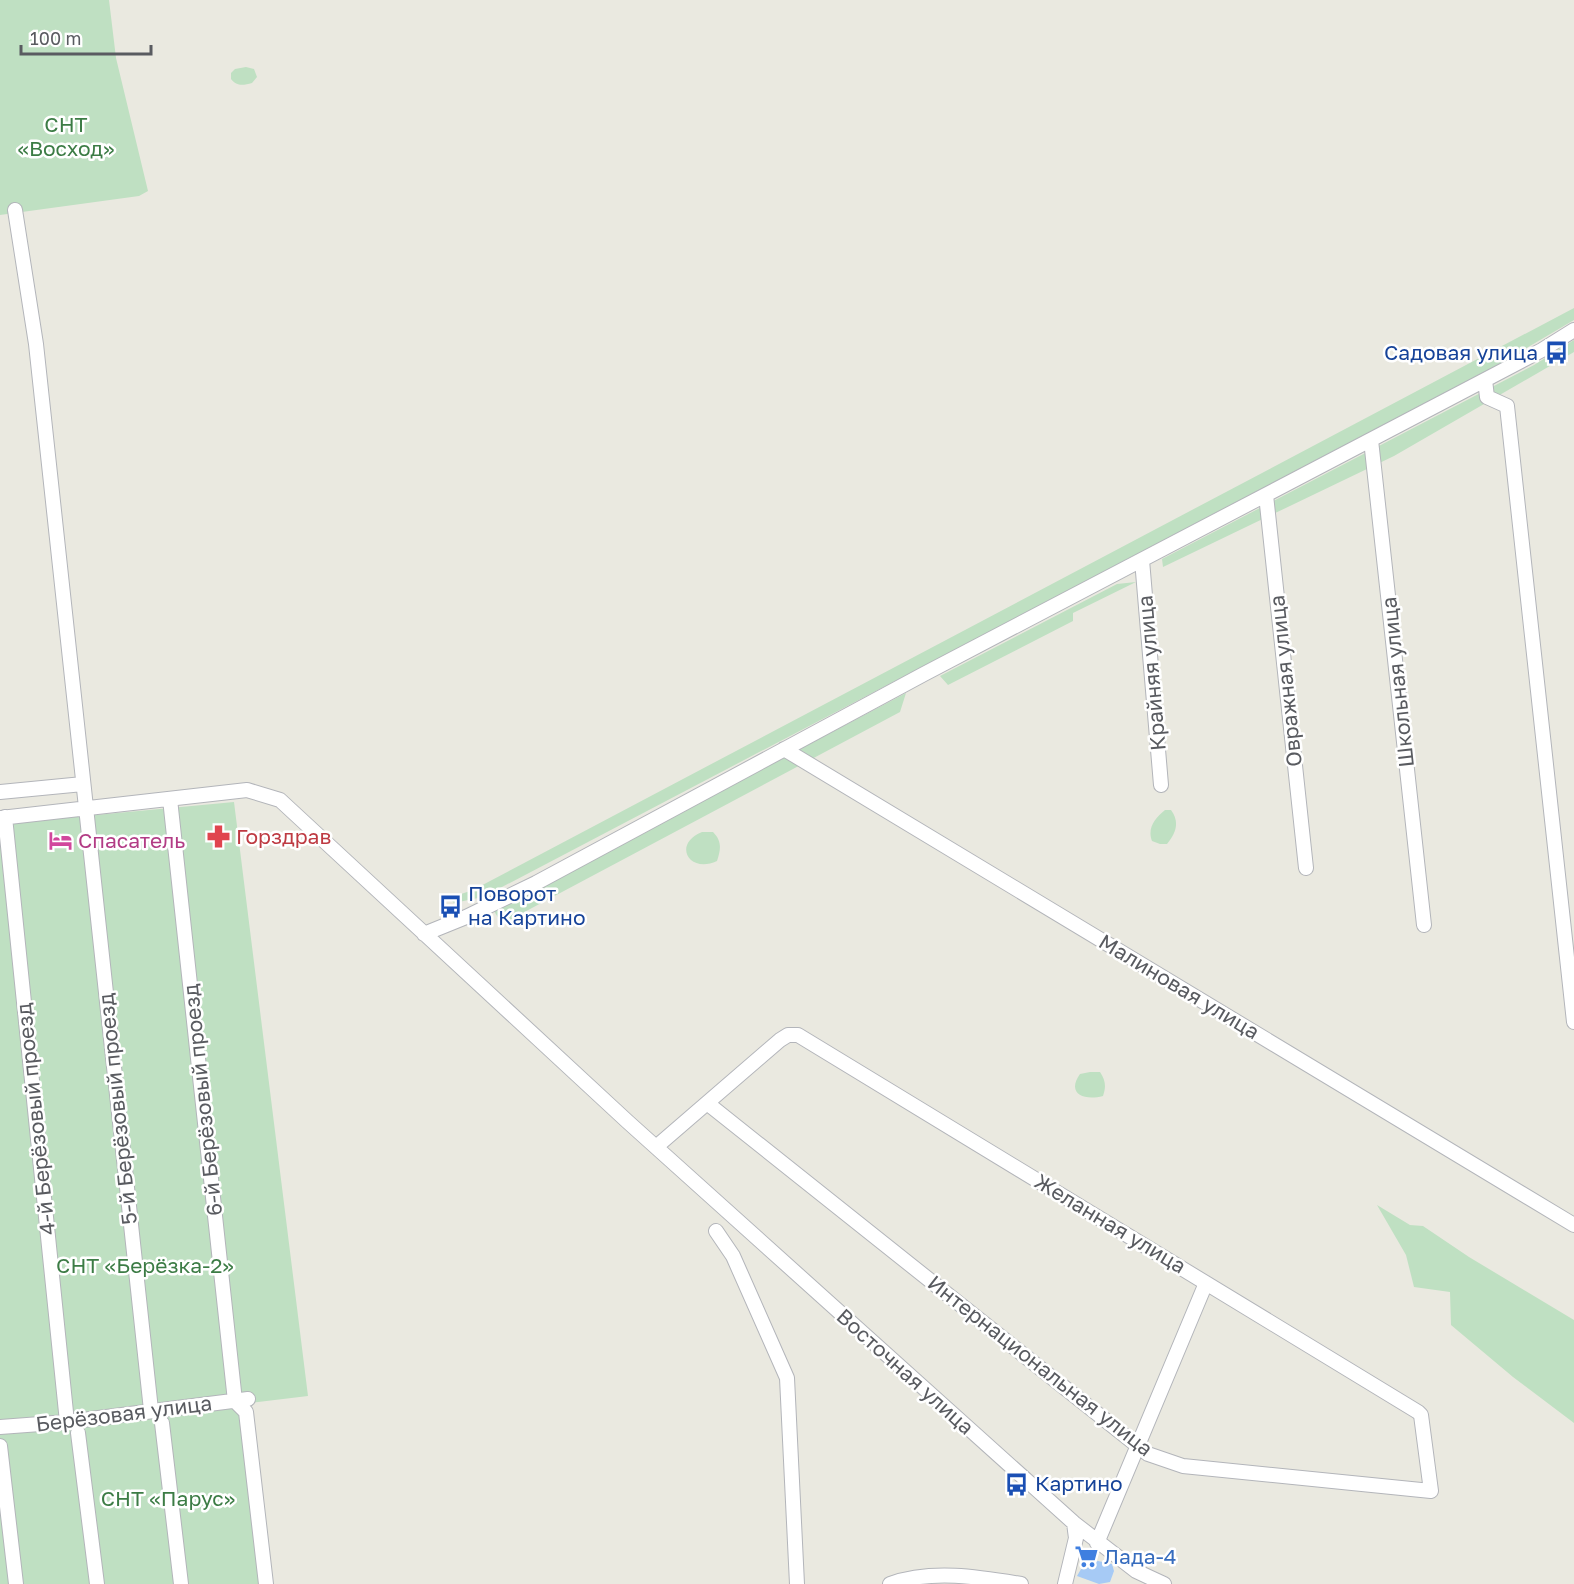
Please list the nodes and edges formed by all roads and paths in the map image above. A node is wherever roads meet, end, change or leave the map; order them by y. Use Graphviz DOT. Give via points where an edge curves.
graph roads {
  1 [pos="15,210"];
  2 [pos="1574,330"];
  3 [pos="1485,380"];
  4 [pos="1371,440"];
  5 [pos="1266,495"];
  6 [pos="1142,560"];
  7 [pos="784,749"];
  8 [pos="83,784"];
  9 [pos="1161,785"];
  10 [pos="0,792"];
  11 [pos="170,799"];
  12 [pos="85,808"];
  13 [pos="2,817"];
  14 [pos="1306,868"];
  15 [pos="1425,925"];
  16 [pos="424,934"];
  17 [pos="1574,1022"];
  18 [pos="707,1103"];
  19 [pos="656,1147"];
  20 [pos="1574,1225"];
  21 [pos="716,1231"];
  22 [pos="1206,1283"];
  23 [pos="243,1404"];
  24 [pos="151,1410"];
  25 [pos="67,1422"];
  26 [pos="162,1423"];
  27 [pos="0,1427"];
  28 [pos="78,1433"];
  29 [pos="0,1446"];
  30 [pos="1139,1447"];
  31 [pos="1431,1491"];
  32 [pos="1074,1523"];
  33 [pos="1097,1542"];
  34 [pos="16,1584"];
  35 [pos="97,1584"];
  36 [pos="181,1584"];
  37 [pos="266,1584"];
  38 [pos="797,1584"];
  39 [pos="890,1584"];
  40 [pos="1021,1584"];
  41 [pos="1065,1584"];
  42 [pos="1164,1584"];
  1 -- 8 [label="street, 5-й Берёзовый проезд" via="36,344"];
  2 -- 3 [label="street"];
  3 -- 4 [label="street"];
  3 -- 17 [label="street" via="1487,397 1507,406"];
  4 -- 5 [label="street"];
  4 -- 15 [label="street, Школьная улица"];
  5 -- 6 [label="street"];
  5 -- 14 [label="street, Овражная улица"];
  6 -- 7 [label="street"];
  6 -- 9 [label="street, Крайняя улица"];
  7 -- 16 [label="street" via="536,883"];
  7 -- 20 [label="street, Малиновая улица"];
  8 -- 10 [label="street"];
  8 -- 12 [label="street, 5-й Берёзовый проезд"];
  11 -- 12 [label="street, Восточная улица"];
  11 -- 16 [label="street, Восточная улица" via="247,790 280,800"];
  11 -- 23 [label="street, 6-й Берёзовый проезд"];
  12 -- 13 [label="street, Восточная улица"];
  12 -- 24 [label="street, 5-й Берёзовый проезд"];
  13 -- 25 [label="street, 4-й Берёзовый проезд"];
  16 -- 19 [label="street, Восточная улица"];
  18 -- 19 [label="street"];
  18 -- 22 [label="street, Желанная улица" via="780,1040 798,1035"];
  18 -- 30 [label="street, Интернациональная улица"];
  19 -- 32 [label="street, Восточная улица"];
  21 -- 38 [label="street" via="733,1256 787,1378"];
  22 -- 30 [label="street"];
  22 -- 31 [label="street, Желанная улица" via="1420,1415"];
  23 -- 24 [label="street, Берёзовая улица"];
  23 -- 37 [label="street, 6-й Берёзовый проезд"];
  24 -- 25 [label="street, Берёзовая улица"];
  25 -- 27 [label="street, Берёзовая улица"];
  26 -- 36 [label="street"];
  28 -- 35 [label="street"];
  29 -- 34 [label="street"];
  30 -- 31 [label="street, Интернациональная улица" via="1183,1466"];
  30 -- 33 [label="street"];
  32 -- 33 [label="street, Восточная улица"];
  32 -- 41 [label="street" via="1076,1538"];
  33 -- 42 [label="street, Восточная улица" via="1136,1571"];
  39 -- 40 [label="street" via="919,1576 949,1576"];
}
